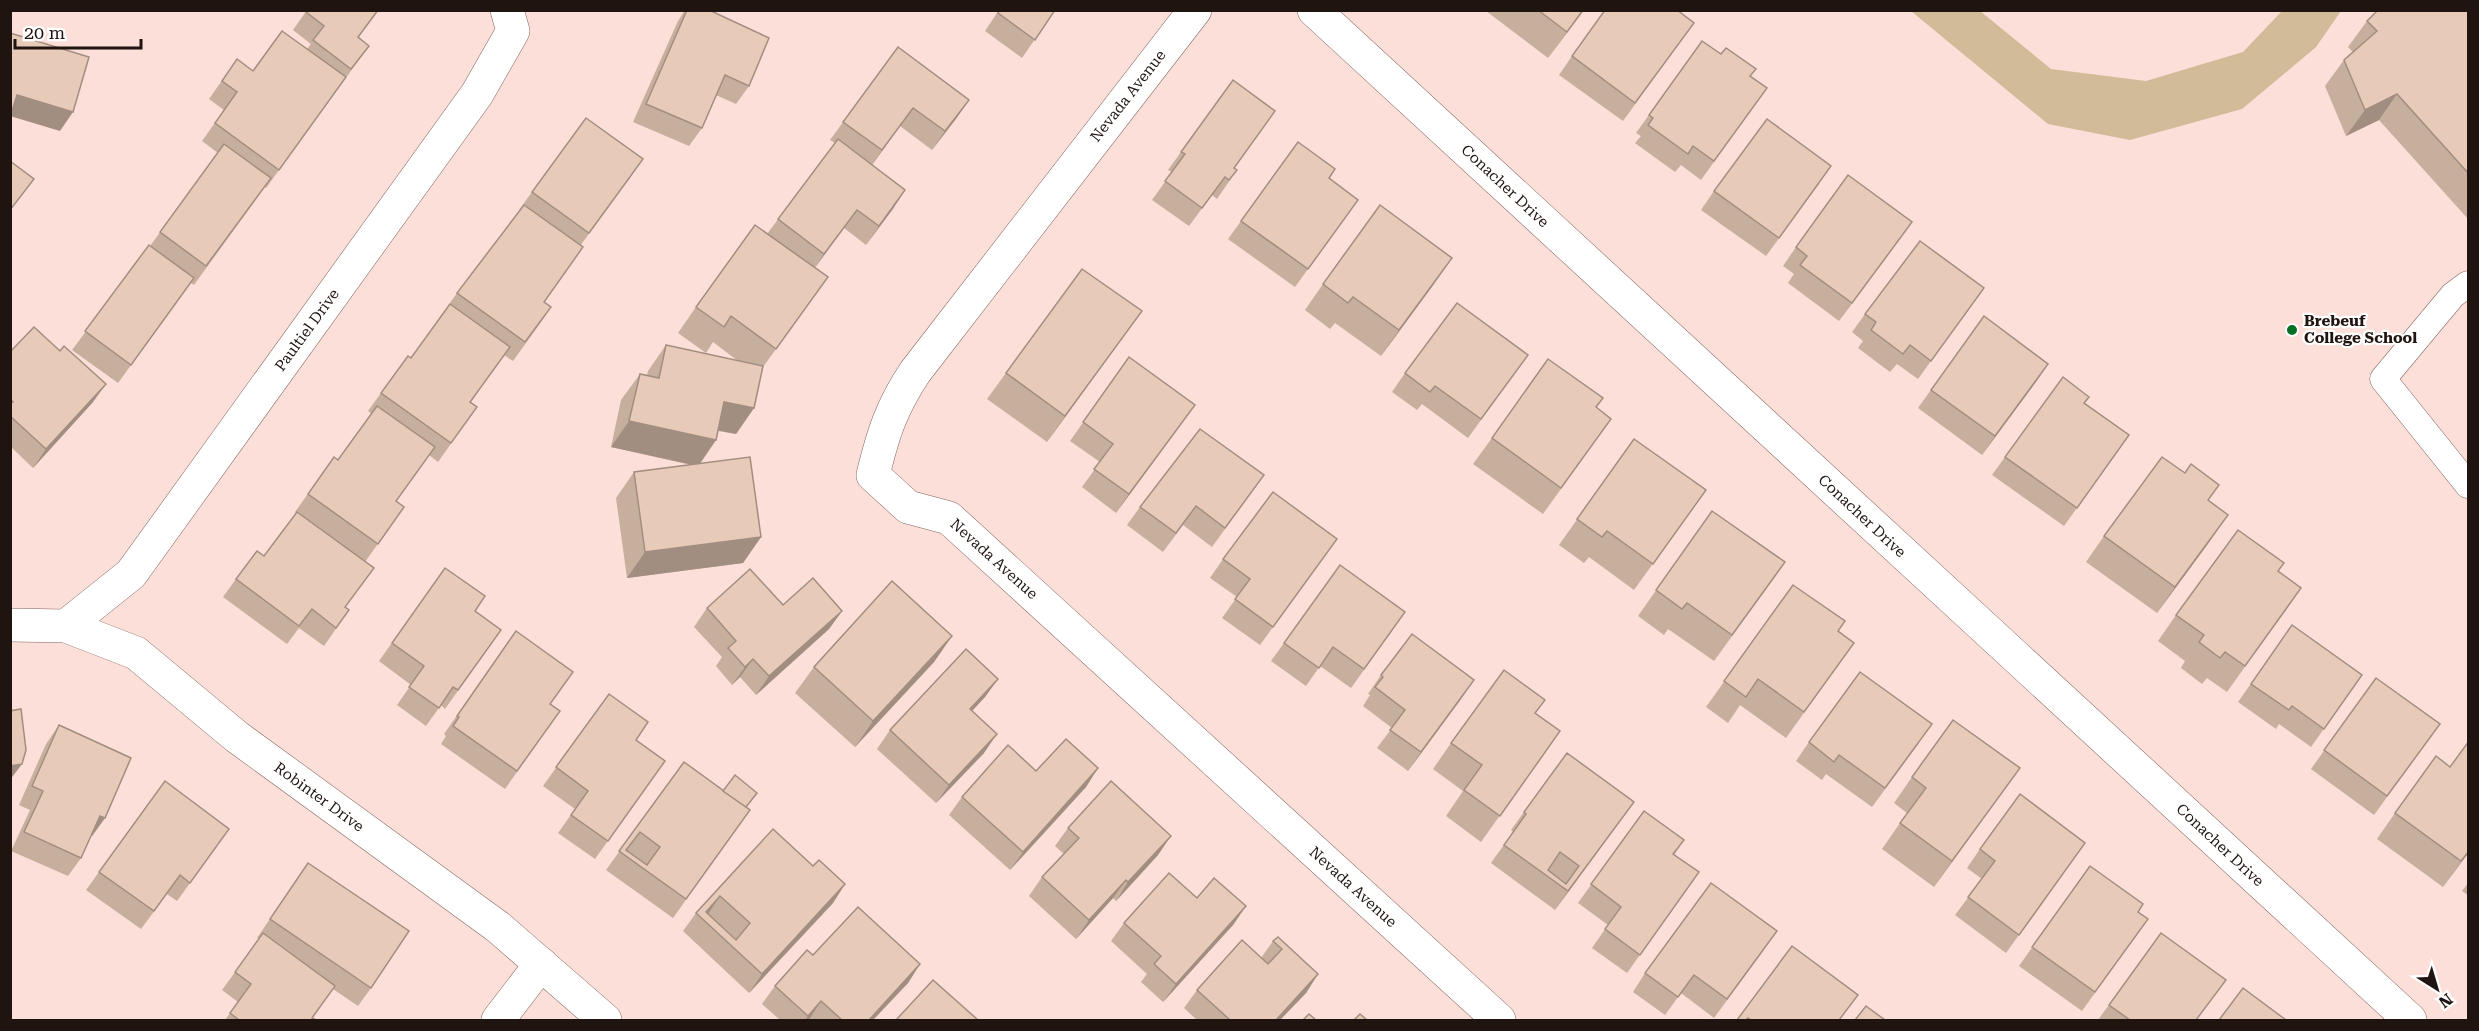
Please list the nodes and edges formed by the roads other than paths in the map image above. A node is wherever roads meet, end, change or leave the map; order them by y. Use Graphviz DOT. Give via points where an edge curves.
graph roads {
  1 [pos="507,10"];
  2 [pos="1195,10"];
  3 [pos="1314,10"];
  4 [pos="2469,284"];
  5 [pos="2469,485"];
  6 [pos="10,625"];
  7 [pos="66,626"];
  8 [pos="541,964"];
  9 [pos="498,1020"];
  10 [pos="605,1020"];
  11 [pos="1499,1020"];
  12 [pos="2410,1020"];
  1 -- 7 [label="street, Paultiel Drive" via="513,31 477,94 131,574"];
  2 -- 11 [label="street, Nevada Avenue" via="915,372 883,433 873,475 908,507 949,518"];
  3 -- 12 [label="street, Conacher Drive"];
  4 -- 5 [label="lane" via="2453,295 2384,379"];
  6 -- 7 [label="street, Robinter Drive"];
  7 -- 8 [label="street, Robinter Drive" via="136,653 237,737 498,927"];
  8 -- 9 [label="street"];
  8 -- 10 [label="street, Robinter Drive"];
}
